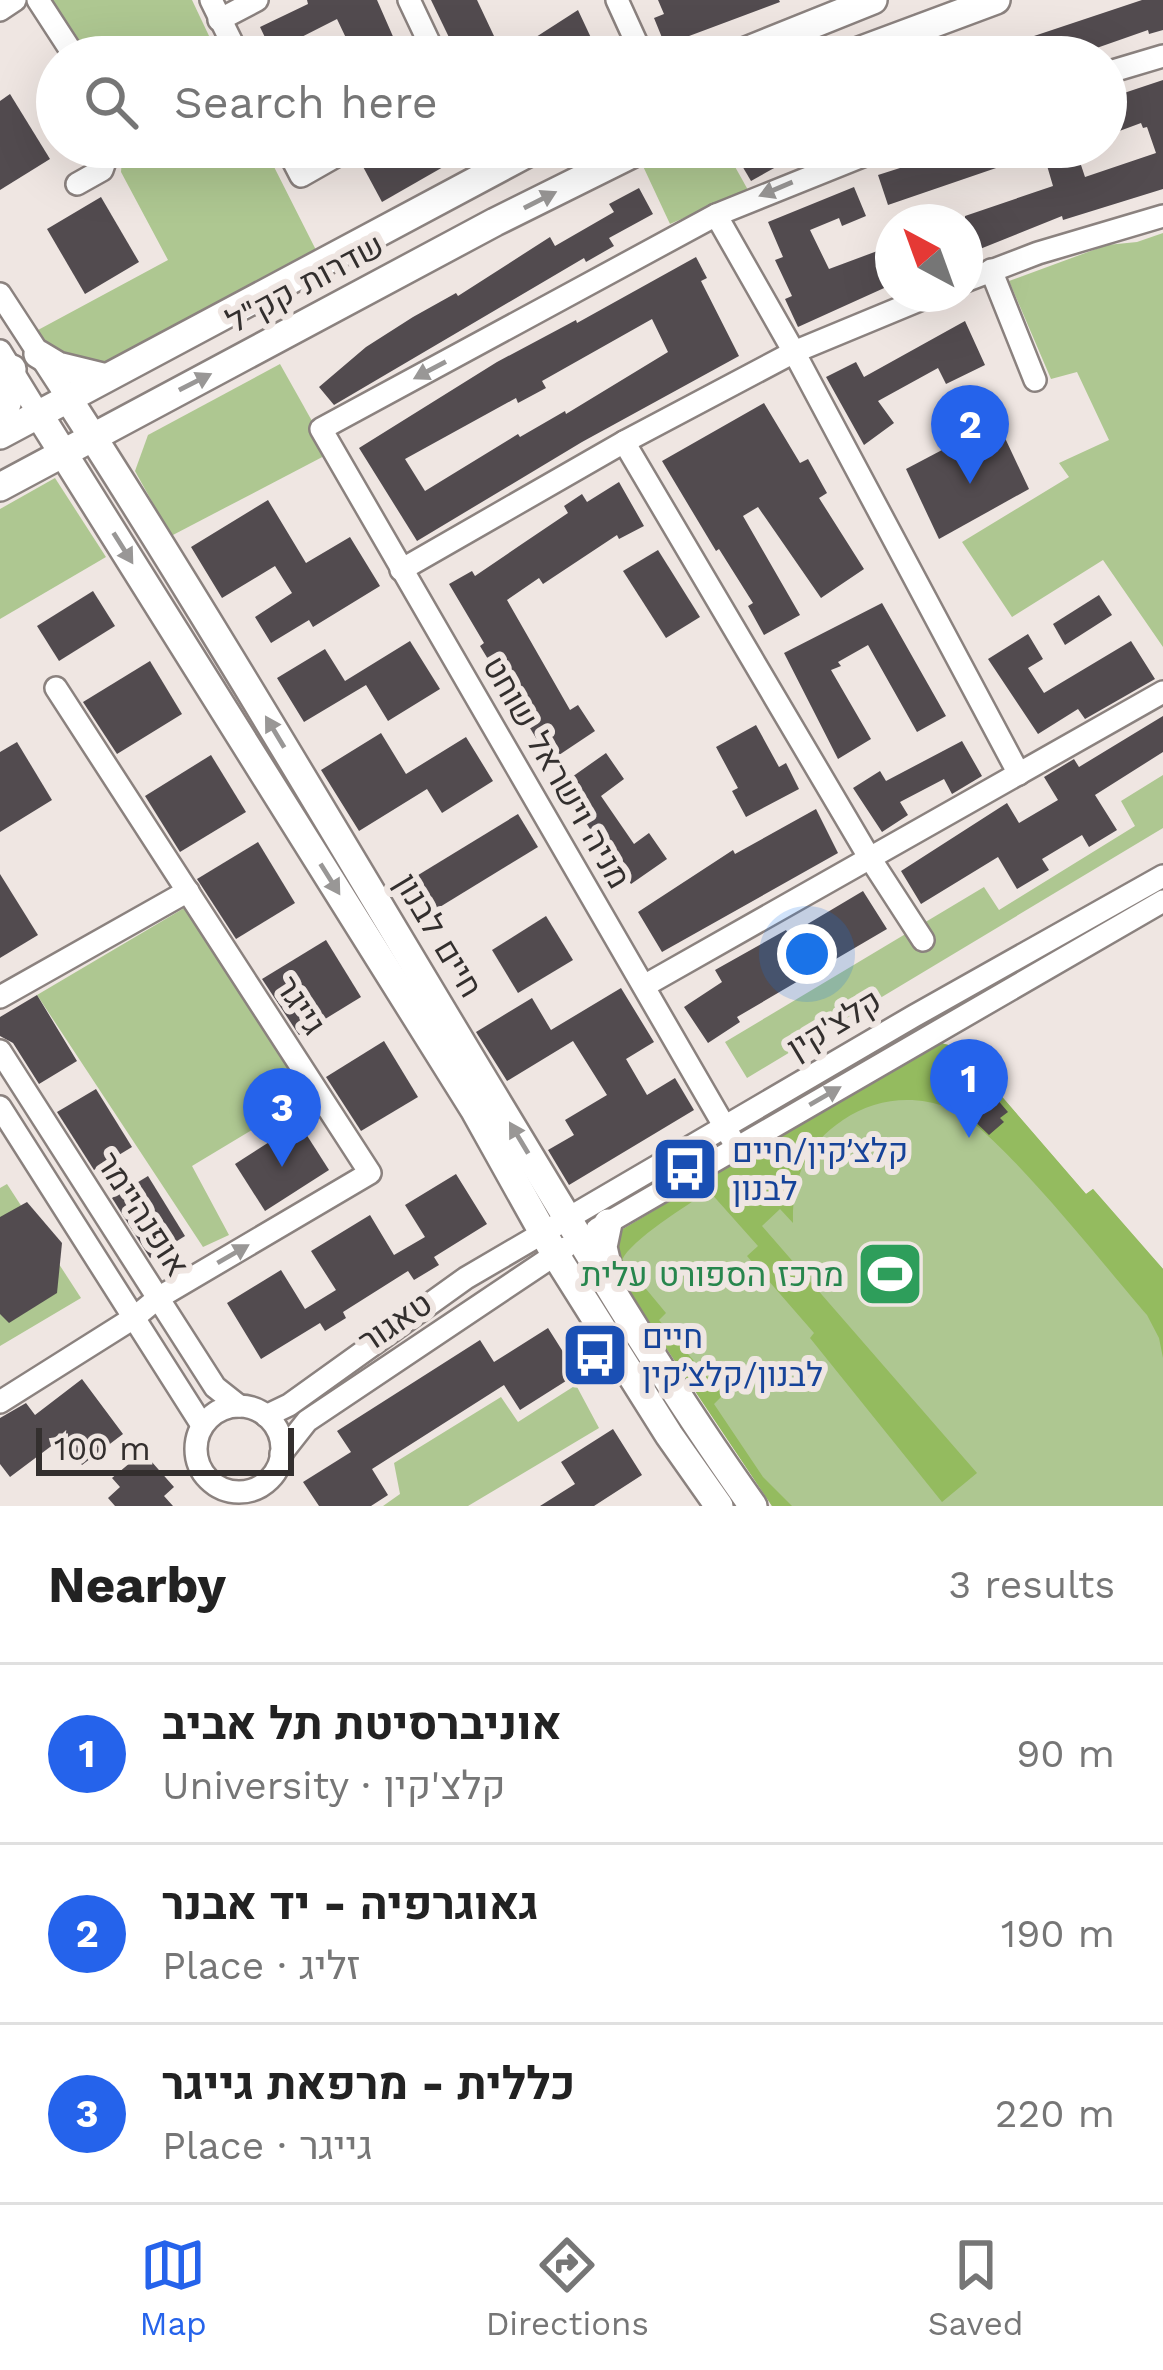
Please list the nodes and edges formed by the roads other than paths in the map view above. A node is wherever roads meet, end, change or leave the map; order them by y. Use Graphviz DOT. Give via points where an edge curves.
graph roads {
  1 [pos="15,0"];
  2 [pos="38,0"];
  3 [pos="257,0"];
  4 [pos="409,0"];
  5 [pos="616,0"];
  6 [pos="873,0"];
  7 [pos="997,0"];
  8 [pos="0,10"];
  9 [pos="215,10"];
  10 [pos="61,36"];
  11 [pos="426,36"];
  12 [pos="633,36"];
  13 [pos="783,36"];
  14 [pos="900,36"];
  15 [pos="1163,56"];
  16 [pos="1127,67"];
  17 [pos="103,168"];
  18 [pos="499,168"];
  19 [pos="606,168"];
  20 [pos="833,168"];
  21 [pos="77,184"];
  22 [pos="716,215"];
  23 [pos="1163,216"];
  24 [pos="991,270"];
  25 [pos="983,273"];
  26 [pos="0,293"];
  27 [pos="891,312"];
  28 [pos="794,352"];
  29 [pos="38,354"];
  30 [pos="6,360"];
  31 [pos="103,377"];
  32 [pos="1035,380"];
  33 [pos="67,398"];
  34 [pos="137,411"];
  35 [pos="38,413"];
  36 [pos="0,425"];
  37 [pos="0,435"];
  38 [pos="92,436"];
  39 [pos="624,442"];
  40 [pos="62,452"];
  41 [pos="28,472"];
  42 [pos="118,476"];
  43 [pos="81,482"];
  44 [pos="0,487"];
  45 [pos="401,570"];
  46 [pos="56,688"];
  47 [pos="1163,692"];
  48 [pos="1019,774"];
  49 [pos="869,857"];
  50 [pos="1163,876"];
  51 [pos="188,891"];
  52 [pos="1163,901"];
  53 [pos="923,940"];
  54 [pos="644,986"];
  55 [pos="0,997"];
  56 [pos="0,1051"];
  57 [pos="0,1107"];
  58 [pos="724,1128"];
  59 [pos="736,1148"];
  60 [pos="608,1223"];
  61 [pos="561,1237"];
  62 [pos="158,1298"];
  63 [pos="617,1298"];
  64 [pos="135,1317"];
  65 [pos="0,1402"];
  66 [pos="239,1406"];
  67 [pos="266,1416"];
  68 [pos="202,1426"];
  69 [pos="281,1454"];
  70 [pos="259,1487"];
  71 [pos="211,1495"];
  72 [pos="245,1506"];
  73 [pos="719,1506"];
  74 [pos="754,1506"];
  1 -- 8 [label="street"];
  2 -- 10 [label="street"];
  3 -- 9 [label="street"];
  4 -- 11 [label="street"];
  5 -- 12 [label="street"];
  6 -- 13 [label="main road"];
  7 -- 14 [label="main road"];
  15 -- 16 [label="street"];
  17 -- 21 [label="street"];
  18 -- 31 [label="main road, שדרות קק\"ל"];
  34 -- 19 [label="main road, שדרות קק\"ל, one-way"];
  20 -- 22 [label="street, one-way"];
  22 -- 28 [label="street"];
  22 -- 45 [label="street, מניה וישראל שוחט, one-way" via="321,429"];
  23 -- 24 [label="street"];
  24 -- 25 [label="street"];
  24 -- 32 [label="street"];
  26 -- 29 [label="street"];
  27 -- 28 [label="street"];
  28 -- 39 [label="street"];
  28 -- 48 [label="street"];
  29 -- 31 [label="main road"];
  29 -- 33 [label="street"];
  30 -- 35 [label="street"];
  30 -- 36 [label="main road" via="10,394"];
  31 -- 33 [label="main road, שדרות קק\"ל"];
  33 -- 35 [label="main road, שדרות קק\"ל"];
  33 -- 38 [label="main road, חיים לבנון"];
  34 -- 38 [label="main road, שדרות קק\"ל"];
  34 -- 42 [label="main road" via="119,450"];
  35 -- 37 [label="main road, שדרות קק\"ל"];
  35 -- 40 [label="main road, חיים לבנון"];
  38 -- 40 [label="main road, שדרות קק\"ל"];
  38 -- 42 [label="main road, חיים לבנון"];
  39 -- 45 [label="street"];
  39 -- 49 [label="street"];
  40 -- 41 [label="main road, שדרות קק\"ל"];
  40 -- 43 [label="main road, חיים לבנון"];
  41 -- 43 [label="main road" via="64,471"];
  41 -- 44 [label="main road, שדרות קק\"ל"];
  61 -- 42 [label="main road, חיים לבנון, one-way"];
  43 -- 61 [label="main road, חיים לבנון, one-way"];
  45 -- 54 [label="street, מניה וישראל שוחט"];
  46 -- 51 [label="street, גייגר"];
  47 -- 48 [label="street"];
  48 -- 49 [label="street"];
  49 -- 53 [label="street"];
  49 -- 54 [label="street"];
  50 -- 58 [label="street, קלצ'קין"];
  51 -- 55 [label="street"];
  62 -- 51 [label="street, גייגר, one-way" via="370,1173"];
  59 -- 52 [label="street, קלצ'קין, one-way"];
  54 -- 58 [label="street, מניה וישראל שוחט"];
  56 -- 62 [label="street, אופנהיימר"];
  57 -- 64 [label="street, אופנהיימר"];
  58 -- 59 [label="street, מניה וישראל שוחט"];
  58 -- 61 [label="street, קלצ'קין"];
  59 -- 60 [label="street, קלצ'קין"];
  60 -- 61 [label="street, קלצ'קין"];
  60 -- 63 [label="main road" via="603,1246"];
  61 -- 63 [label="main road, חיים לבנון"];
  61 -- 67 [label="street, טאגור" via="466,1278"];
  61 -- 69 [label="street, טאגור" via="307,1420"];
  61 -- 73 [label="main road, חיים לבנון" via="668,1436"];
  62 -- 64 [label="street, גייגר"];
  62 -- 66 [label="street, אופנהיימר" via="215,1388"];
  63 -- 74 [label="main road, חיים לבנון"];
  64 -- 65 [label="street, גייגר"];
  64 -- 68 [label="street, אופנהיימר"];
  66 -- 67 [label="street"];
  66 -- 68 [label="street"];
  67 -- 69 [label="street"];
  68 -- 71 [label="street" via="197,1463"];
  69 -- 70 [label="street"];
  70 -- 71 [label="street"];
  70 -- 72 [label="street"];
}
